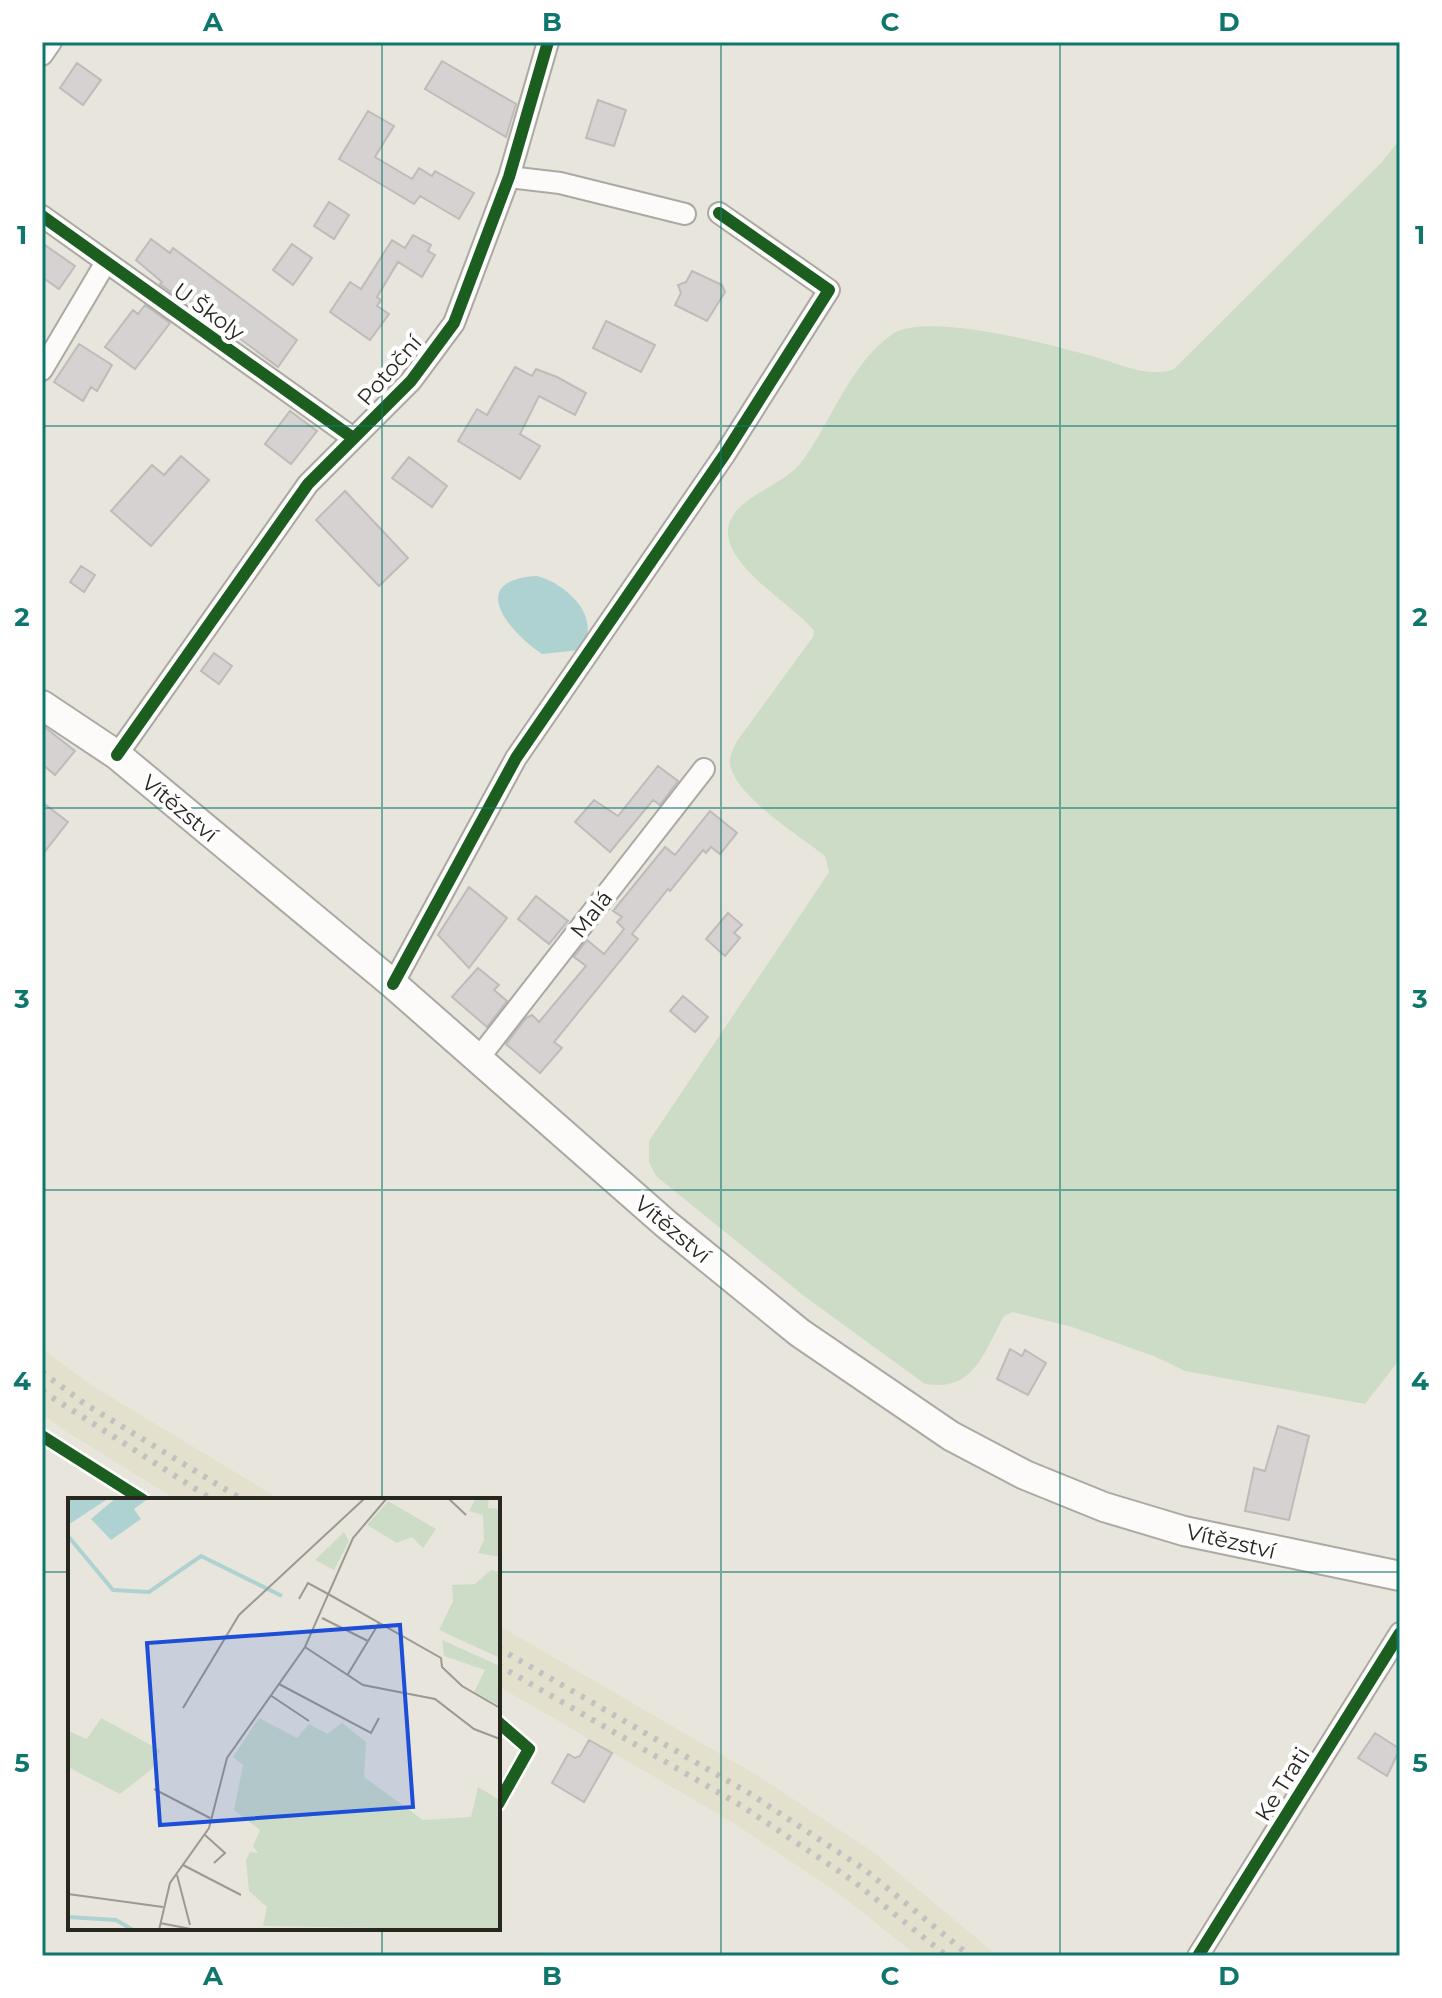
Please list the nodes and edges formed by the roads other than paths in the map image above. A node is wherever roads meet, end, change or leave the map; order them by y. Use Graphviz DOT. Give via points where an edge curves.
graph roads {
  1 [pos="51,42"];
  2 [pos="548,42"];
  3 [pos="42,55"];
  4 [pos="509,177"];
  5 [pos="719,213"];
  6 [pos="685,214"];
  7 [pos="42,216"];
  8 [pos="106,262"];
  9 [pos="42,370"];
  10 [pos="353,438"];
  11 [pos="42,705"];
  12 [pos="117,755"];
  13 [pos="704,769"];
  14 [pos="393,984"];
  15 [pos="478,1059"];
  16 [pos="42,1436"];
  17 [pos="140,1498"];
  18 [pos="1400,1576"];
  19 [pos="1400,1633"];
  20 [pos="500,1724"];
  21 [pos="529,1749"];
  22 [pos="1198,1956"];
  1 -- 3 [label="street"];
  2 -- 4 [label="street, Potoční"];
  4 -- 6 [label="street" via="560,183"];
  4 -- 10 [label="street, Potoční" via="454,323 411,381"];
  5 -- 14 [label="street" via="829,290 725,454 516,758"];
  7 -- 8 [label="street, U Školy"];
  8 -- 9 [label="street"];
  8 -- 10 [label="street, U Školy"];
  10 -- 12 [label="street, Potoční" via="308,484"];
  11 -- 12 [label="main road, Vítězství"];
  12 -- 14 [label="main road, Vítězství"];
  13 -- 15 [label="street, Malá"];
  14 -- 15 [label="main road, Vítězství"];
  15 -- 18 [label="main road, Vítězství" via="800,1333 951,1436 1025,1475 1104,1507 1184,1531"];
  16 -- 17 [label="lane"];
  19 -- 22 [label="street, Ke Trati"];
  20 -- 21 [label="lane"];
}
